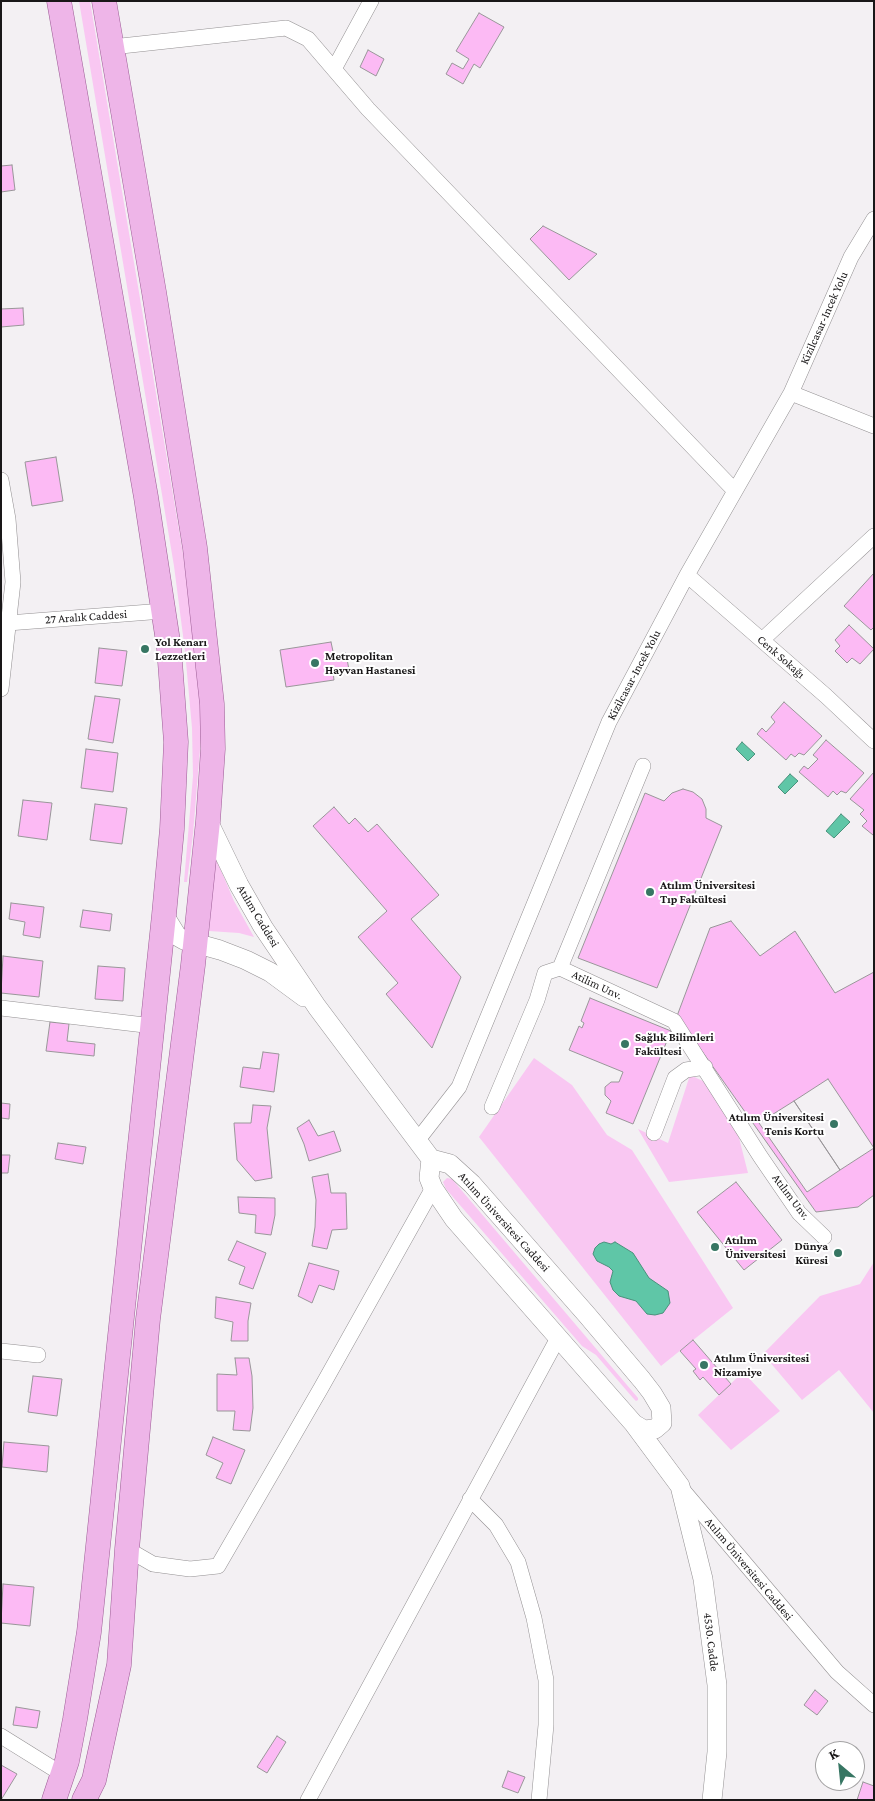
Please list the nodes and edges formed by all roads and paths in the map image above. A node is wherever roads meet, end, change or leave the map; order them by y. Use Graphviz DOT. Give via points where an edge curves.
graph roads {
  1 [pos="59,1"];
  2 [pos="104,1"];
  3 [pos="371,1"];
  4 [pos="112,47"];
  5 [pos="334,69"];
  6 [pos="874,219"];
  7 [pos="791,393"];
  8 [pos="874,426"];
  9 [pos="1,480"];
  10 [pos="735,491"];
  11 [pos="874,536"];
  12 [pos="687,575"];
  13 [pos="7,582"];
  14 [pos="163,611"];
  15 [pos="8,622"];
  16 [pos="762,640"];
  17 [pos="1,689"];
  18 [pos="874,741"];
  19 [pos="643,766"];
  20 [pos="208,820"];
  21 [pos="164,916"];
  22 [pos="195,943"];
  23 [pos="560,968"];
  24 [pos="317,1007"];
  25 [pos="1,1008"];
  26 [pos="153,1026"];
  27 [pos="705,1067"];
  28 [pos="492,1107"];
  29 [pos="654,1133"];
  30 [pos="418,1140"];
  31 [pos="760,1156"];
  32 [pos="431,1159"];
  33 [pos="433,1188"];
  34 [pos="824,1237"];
  35 [pos="558,1338"];
  36 [pos="1,1351"];
  37 [pos="38,1355"];
  38 [pos="634,1424"];
  39 [pos="680,1486"];
  40 [pos="470,1499"];
  41 [pos="127,1549"];
  42 [pos="874,1706"];
  43 [pos="1,1736"];
  44 [pos="62,1774"];
  45 [pos="54,1800"];
  46 [pos="84,1800"];
  47 [pos="308,1800"];
  48 [pos="538,1800"];
  49 [pos="712,1800"];
  1 -- 14 [label="main road"];
  2 -- 4 [label="main road"];
  3 -- 5 [label="street"];
  4 -- 5 [label="street" via="286,28 308,39"];
  4 -- 20 [label="main road" via="196,548 212,704"];
  5 -- 10 [label="street" via="368,109"];
  6 -- 7 [label="street, Kizilcasar-Incek Yolu" via="851,257"];
  7 -- 8 [label="street"];
  7 -- 10 [label="street, Kizilcasar-Incek Yolu"];
  9 -- 13 [label="street" via="8,519"];
  10 -- 12 [label="street, Kizilcasar-Incek Yolu"];
  11 -- 16 [label="street"];
  12 -- 16 [label="street, Cenk Sokağı"];
  12 -- 30 [label="street, Kizilcasar-Incek Yolu" via="609,722 459,1087"];
  13 -- 15 [label="street"];
  14 -- 15 [label="street, 27 Aralık Caddesi"];
  14 -- 21 [label="main road" via="173,686 176,742"];
  15 -- 17 [label="street"];
  16 -- 18 [label="street, Cenk Sokağı"];
  19 -- 23 [label="street"];
  20 -- 22 [label="main road"];
  20 -- 24 [label="street, Atılım Caddesi" via="239,885"];
  21 -- 22 [label="street, Atılım Caddesi" via="177,936"];
  21 -- 26 [label="main road"];
  22 -- 24 [label="street, Atılım Caddesi" via="246,960 270,972"];
  22 -- 41 [label="main road" via="148,1319"];
  23 -- 27 [label="street, Atilim Unv." via="674,1020"];
  23 -- 28 [label="street, Atilim Unv." via="545,973"];
  24 -- 30 [label="street, Atılım Caddesi"];
  25 -- 26 [label="street"];
  26 -- 44 [label="main road" via="89,1632"];
  27 -- 29 [label="street" via="686,1070 675,1078"];
  27 -- 31 [label="street, Atilim Unv."];
  30 -- 32 [label="street, Atılım Caddesi"];
  31 -- 34 [label="street, Atılım Unv." via="800,1213"];
  32 -- 33 [label="street, Atılım Üniversitesi Caddesi" via="429,1178"];
  32 -- 38 [label="street, Atılım Üniversitesi Caddesi" via="450,1164 472,1184 652,1393 660,1408 662,1423 654,1429 644,1430"];
  33 -- 35 [label="street, Atılım Üniversitesi Caddesi" via="454,1219"];
  33 -- 41 [label="street" via="218,1566 190,1569 153,1564"];
  35 -- 38 [label="street, Atılım Üniversitesi Caddesi"];
  35 -- 40 [label="street"];
  36 -- 37 [label="street"];
  38 -- 39 [label="street, Atılım Üniversitesi Caddesi"];
  39 -- 42 [label="street, Atılım Üniversitesi Caddesi" via="837,1672"];
  39 -- 49 [label="street, 4530. Cadde" via="703,1579 717,1685 717,1752"];
  40 -- 47 [label="street"];
  40 -- 48 [label="street" via="496,1525 518,1562 534,1618 546,1680 546,1725"];
  41 -- 46 [label="main road" via="120,1666 94,1780"];
  43 -- 44 [label="street"];
  44 -- 45 [label="main road"];
}
